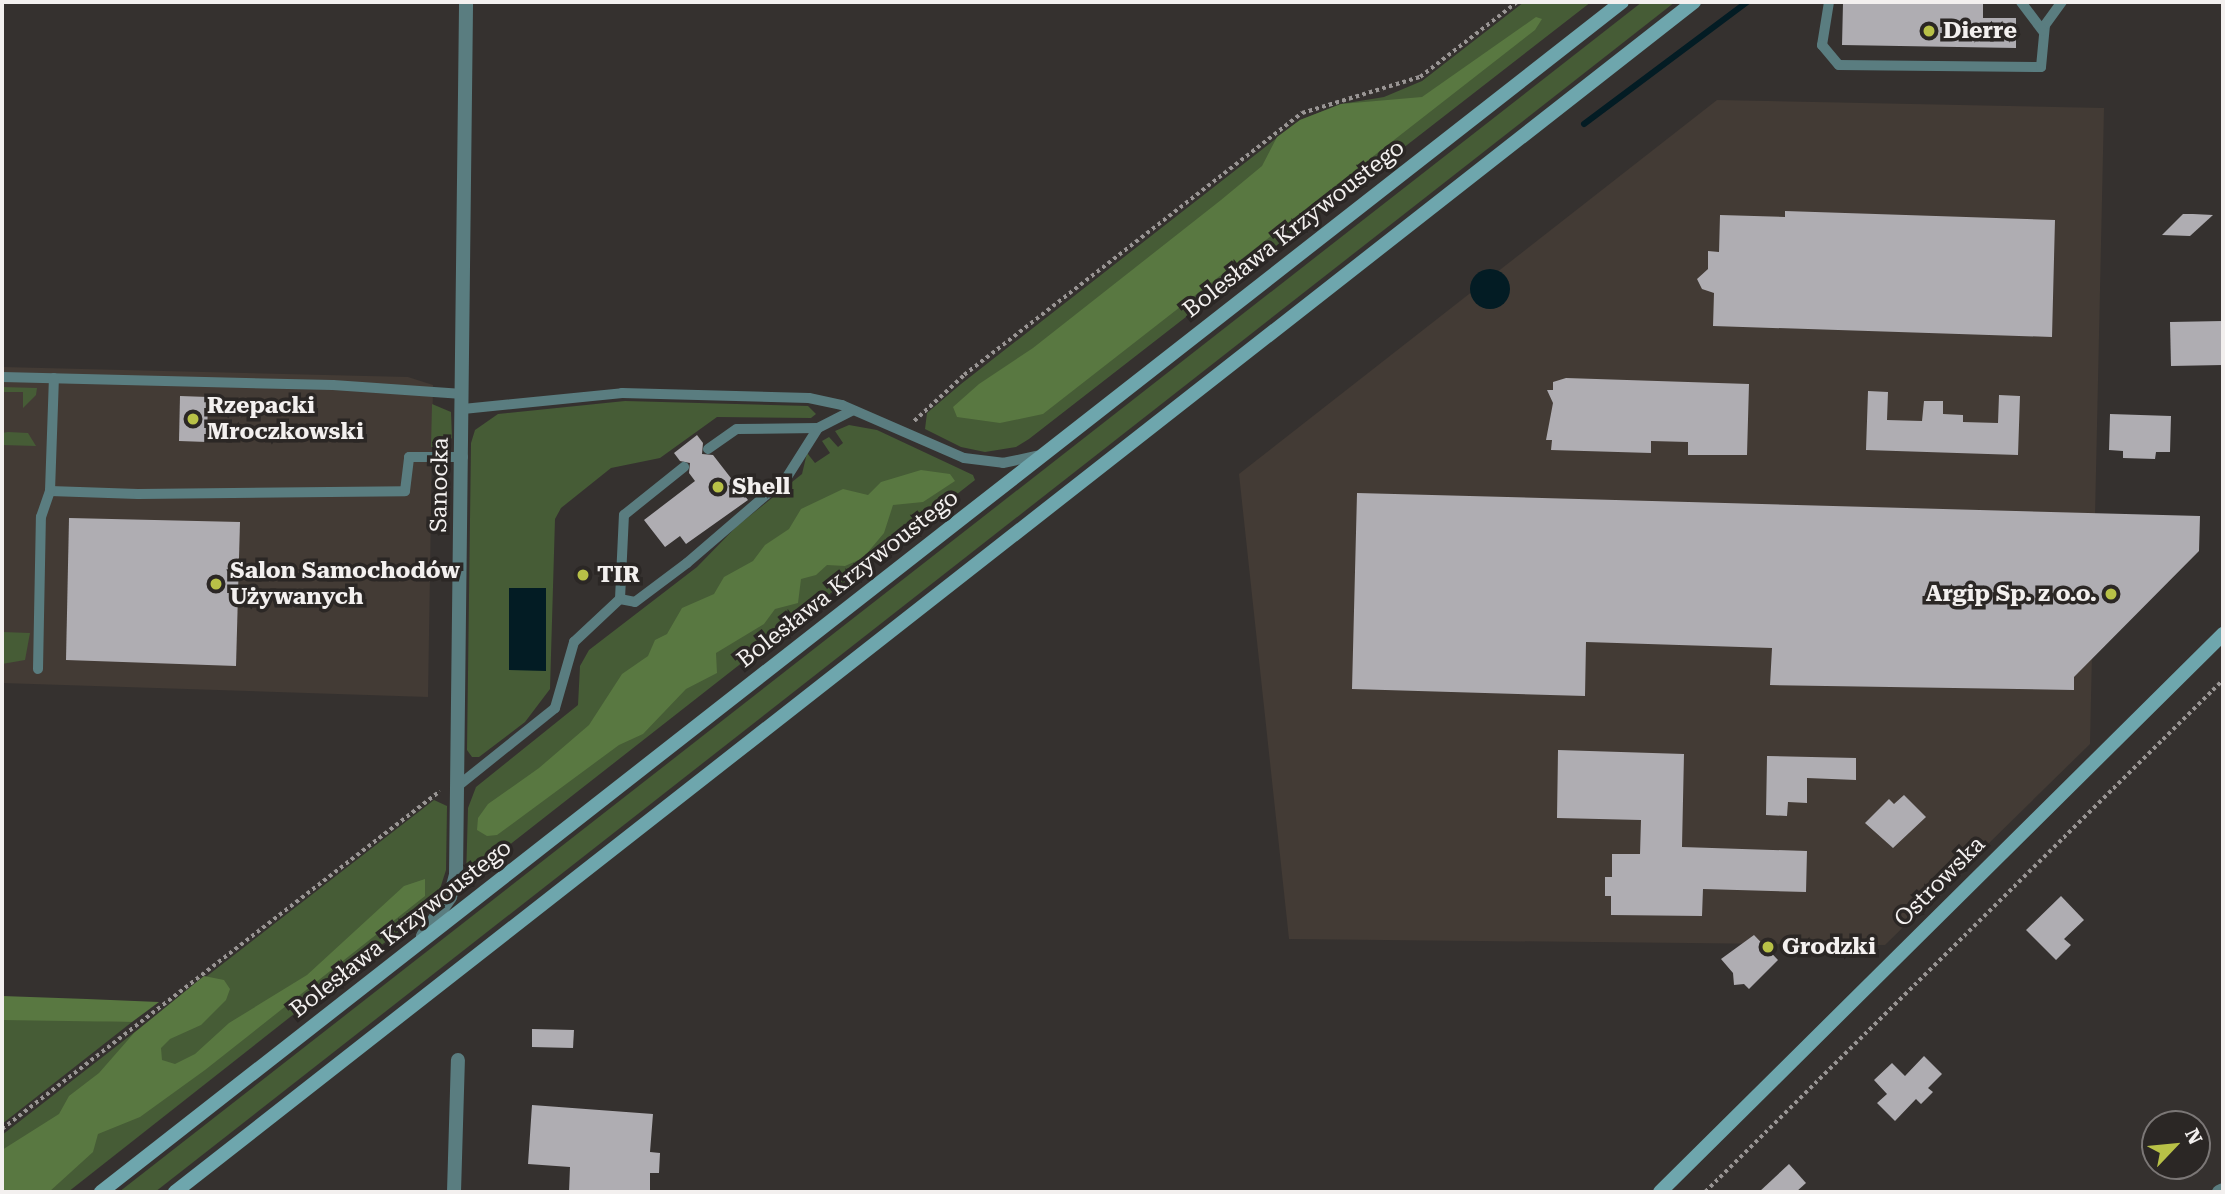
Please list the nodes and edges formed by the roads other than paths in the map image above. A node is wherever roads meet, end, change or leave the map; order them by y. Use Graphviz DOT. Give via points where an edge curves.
graph roads {
  1 [pos="466,2"];
  2 [pos="1622,2"];
  3 [pos="1694,2"];
  4 [pos="1829,2"];
  5 [pos="2021,2"];
  6 [pos="2062,2"];
  7 [pos="2043,31"];
  8 [pos="2,377"];
  9 [pos="54,378"];
  10 [pos="463,394"];
  11 [pos="463,409"];
  12 [pos="853,410"];
  13 [pos="818,428"];
  14 [pos="708,449"];
  15 [pos="1046,452"];
  16 [pos="463,457"];
  17 [pos="684,467"];
  18 [pos="50,491"];
  19 [pos="620,599"];
  20 [pos="2223,634"];
  21 [pos="38,669"];
  22 [pos="459,785"];
  23 [pos="408,952"];
  24 [pos="458,1060"];
  25 [pos="101,1192"];
  26 [pos="175,1192"];
  27 [pos="454,1192"];
  28 [pos="1660,1192"];
  1 -- 10 [label="street, Sanocka"];
  2 -- 15 [label="main road, Bolesława Krzywoustego"];
  3 -- 26 [label="main road"];
  4 -- 7 [label="lane" via="1822,45 1830,59 1845,66 2041,67"];
  5 -- 7 [label="lane"];
  6 -- 7 [label="lane"];
  8 -- 9 [label="lane"];
  9 -- 10 [label="lane"];
  9 -- 18 [label="lane"];
  10 -- 11 [label="street, Sanocka"];
  11 -- 12 [label="lane" via="622,393 809,398"];
  11 -- 16 [label="street, Sanocka"];
  12 -- 13 [label="lane"];
  12 -- 15 [label="lane" via="971,460 1010,463"];
  13 -- 14 [label="lane" via="737,429"];
  13 -- 19 [label="lane" via="779,485 642,597 624,603"];
  15 -- 23 [label="main road, Bolesława Krzywoustego"];
  16 -- 18 [label="lane" via="409,457 405,491"];
  16 -- 22 [label="street, Sanocka"];
  17 -- 19 [label="lane" via="624,515"];
  18 -- 21 [label="lane" via="41,517"];
  19 -- 22 [label="lane" via="574,642 561,697 550,715"];
  20 -- 28 [label="main road, Ostrowska"];
  22 -- 23 [label="street, Sanocka" via="453,889"];
  23 -- 25 [label="main road, Bolesława Krzywoustego"];
  24 -- 27 [label="street"];
}
